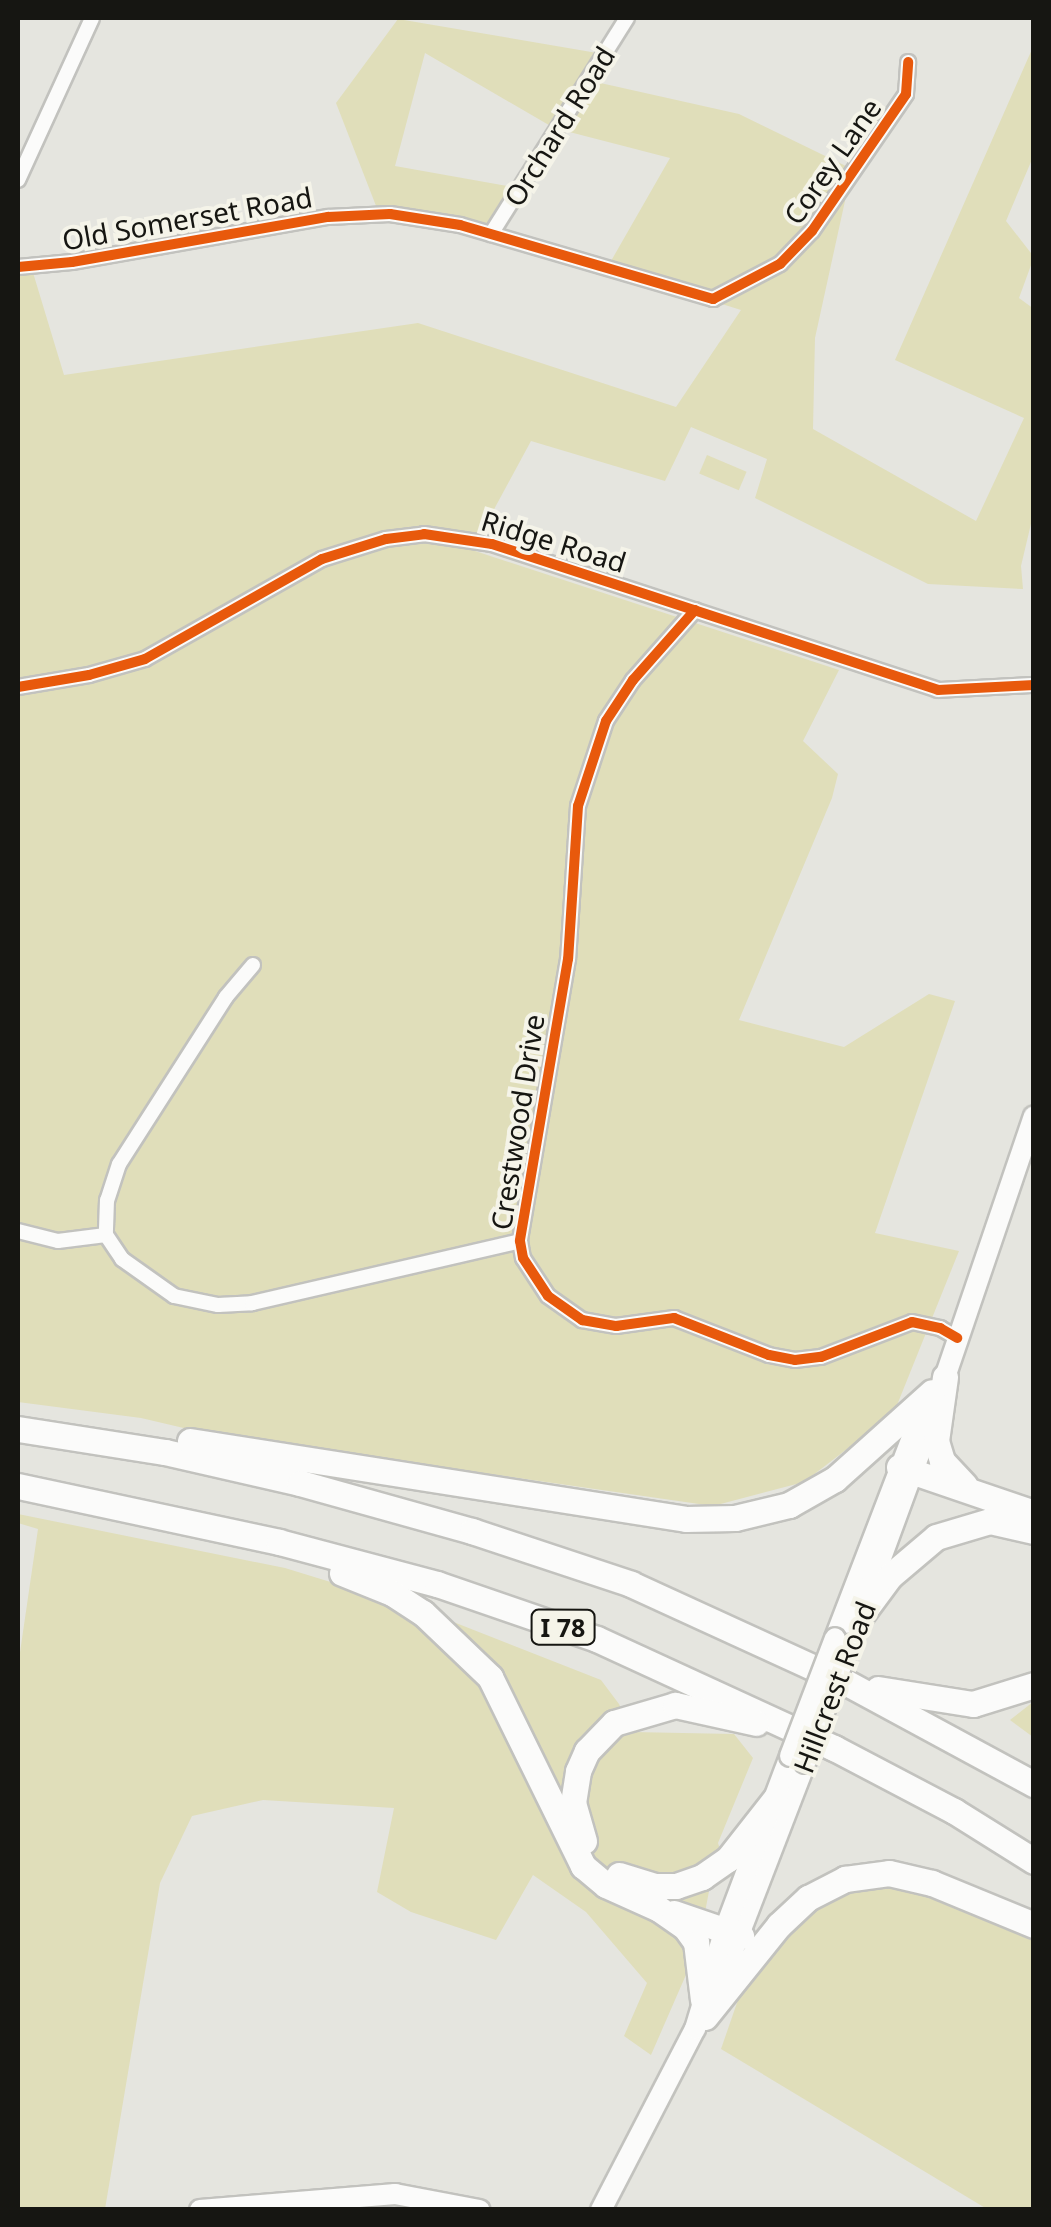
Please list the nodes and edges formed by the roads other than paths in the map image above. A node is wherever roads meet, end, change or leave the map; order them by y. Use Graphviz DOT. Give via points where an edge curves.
graph roads {
  1 [pos="92,18"];
  2 [pos="627,18"];
  3 [pos="908,62"];
  4 [pos="18,180"];
  5 [pos="491,234"];
  6 [pos="18,267"];
  7 [pos="713,299"];
  8 [pos="695,610"];
  9 [pos="1034,685"];
  10 [pos="18,687"];
  11 [pos="253,965"];
  12 [pos="1034,1116"];
  13 [pos="18,1230"];
  14 [pos="106,1235"];
  15 [pos="520,1241"];
  16 [pos="957,1338"];
  17 [pos="938,1384"];
  18 [pos="18,1416"];
  19 [pos="18,1428"];
  20 [pos="907,1469"];
  21 [pos="18,1486"];
  22 [pos="968,1488"];
  23 [pos="1034,1513"];
  24 [pos="1034,1531"];
  25 [pos="279,1542"];
  26 [pos="862,1615"];
  27 [pos="842,1641"];
  28 [pos="845,1682"];
  29 [pos="1034,1685"];
  30 [pos="834,1748"];
  31 [pos="798,1759"];
  32 [pos="1034,1784"];
  33 [pos="775,1798"];
  34 [pos="1034,1861"];
  35 [pos="659,1909"];
  36 [pos="1034,1926"];
  37 [pos="733,1933"];
  38 [pos="701,2015"];
  39 [pos="200,2210"];
  40 [pos="480,2210"];
  41 [pos="601,2210"];
  1 -- 4 [label="street"];
  2 -- 5 [label="street, Orchard Road"];
  3 -- 7 [label="street, Corey Lane" via="906,94 812,231 780,264"];
  5 -- 6 [label="street, Old Somerset Road" via="423,217 362,214"];
  5 -- 7 [label="street, Old Somerset Road"];
  8 -- 9 [label="street, Ridge Road" via="938,690"];
  8 -- 10 [label="street, Ridge Road" via="492,544 424,534 319,561 145,659"];
  8 -- 15 [label="street, Crestwood Drive" via="606,721 578,806 568,959"];
  11 -- 14 [label="street" via="128,1145 110,1187"];
  12 -- 16 [label="main road, Hillcrest Road"];
  13 -- 14 [label="street" via="42,1240"];
  14 -- 15 [label="street" via="122,1259 160,1289 218,1305 252,1303"];
  15 -- 16 [label="street, Crestwood Drive" via="548,1296 582,1320 616,1326 674,1318 796,1360 912,1322"];
  16 -- 17 [label="main road, Hillcrest Road"];
  17 -- 18 [label="highway" via="862,1458 811,1495 762,1514 706,1520"];
  17 -- 20 [label="main road, Hillcrest Road"];
  17 -- 22 [label="highway" via="936,1441 950,1473"];
  19 -- 28 [label="highway, I 78" via="227,1466 456,1526 631,1584"];
  20 -- 22 [label="highway"];
  20 -- 26 [label="main road, Hillcrest Road"];
  20 -- 27 [label="main road, Hillcrest Road"];
  21 -- 25 [label="highway, I 78"];
  22 -- 23 [label="highway"];
  24 -- 26 [label="highway" via="990,1521 936,1536 890,1576"];
  25 -- 30 [label="highway, I 78" via="436,1584 597,1639"];
  25 -- 35 [label="highway" via="392,1593 468,1652 512,1714 583,1866 606,1885"];
  26 -- 27 [label="main road, Hillcrest Road"];
  27 -- 31 [label="main road, Hillcrest Road, bridge"];
  28 -- 29 [label="highway" via="962,1704"];
  28 -- 32 [label="highway, I 78"];
  30 -- 33 [label="highway" via="728,1714 675,1705 640,1712 614,1723 587,1751 574,1804 596,1858 633,1882 676,1886 728,1859"];
  30 -- 34 [label="highway, I 78"];
  31 -- 33 [label="main road, Hillcrest Road"];
  31 -- 37 [label="main road, Hillcrest Road"];
  33 -- 37 [label="main road, Hillcrest Road"];
  35 -- 37 [label="highway"];
  35 -- 38 [label="highway" via="696,1942"];
  36 -- 38 [label="highway" via="932,1883 890,1873 845,1879 808,1898 778,1925"];
  37 -- 38 [label="main road, Hillcrest Road"];
  38 -- 41 [label="main road, Hillcrest Road"];
  39 -- 40 [label="main road" via="395,2194"];
}
